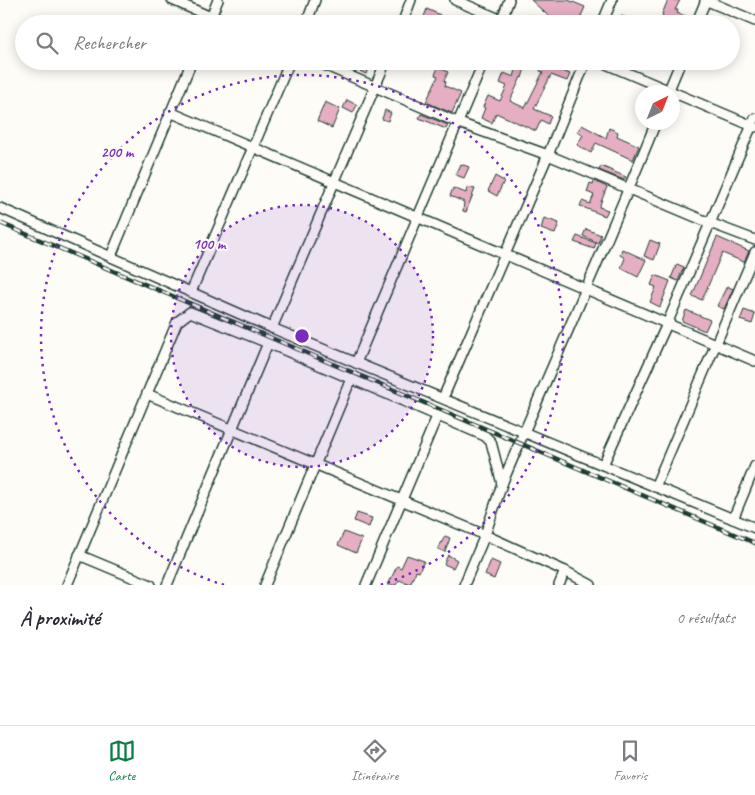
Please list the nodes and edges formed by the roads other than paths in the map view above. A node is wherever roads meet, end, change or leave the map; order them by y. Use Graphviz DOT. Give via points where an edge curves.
graph roads {
  1 [pos="172,0"];
  2 [pos="218,0"];
  3 [pos="316,0"];
  4 [pos="411,0"];
  5 [pos="455,0"];
  6 [pos="509,0"];
  7 [pos="612,0"];
  8 [pos="706,0"];
  9 [pos="200,15"];
  10 [pos="211,15"];
  11 [pos="310,15"];
  12 [pos="405,15"];
  13 [pos="486,15"];
  14 [pos="503,15"];
  15 [pos="606,15"];
  16 [pos="700,15"];
  17 [pos="755,21"];
  18 [pos="188,70"];
  19 [pos="286,70"];
  20 [pos="336,70"];
  21 [pos="383,70"];
  22 [pos="480,70"];
  23 [pos="582,70"];
  24 [pos="619,70"];
  25 [pos="677,70"];
  26 [pos="652,85"];
  27 [pos="671,85"];
  28 [pos="376,87"];
  29 [pos="680,96"];
  30 [pos="170,112"];
  31 [pos="459,123"];
  32 [pos="754,124"];
  33 [pos="653,130"];
  34 [pos="252,147"];
  35 [pos="548,156"];
  36 [pos="334,182"];
  37 [pos="629,189"];
  38 [pos="0,208"];
  39 [pos="417,218"];
  40 [pos="710,223"];
  41 [pos="755,240"];
  42 [pos="755,252"];
  43 [pos="504,254"];
  44 [pos="110,256"];
  45 [pos="585,289"];
  46 [pos="191,292"];
  47 [pos="668,324"];
  48 [pos="272,328"];
  49 [pos="268,343"];
  50 [pos="716,344"];
  51 [pos="755,361"];
  52 [pos="356,363"];
  53 [pos="351,379"];
  54 [pos="147,394"];
  55 [pos="444,398"];
  56 [pos="438,414"];
  57 [pos="232,429"];
  58 [pos="524,432"];
  59 [pos="317,464"];
  60 [pos="603,465"];
  61 [pos="755,466"];
  62 [pos="502,484"];
  63 [pos="655,487"];
  64 [pos="402,500"];
  65 [pos="733,519"];
  66 [pos="755,528"];
  67 [pos="485,535"];
  68 [pos="79,555"];
  69 [pos="565,571"];
  70 [pos="67,585"];
  71 [pos="151,585"];
  72 [pos="167,585"];
  73 [pos="265,585"];
  74 [pos="366,585"];
  75 [pos="464,585"];
  76 [pos="559,585"];
  77 [pos="591,585"];
  1 -- 9 [label="street"];
  2 -- 10 [label="street"];
  3 -- 11 [label="street"];
  4 -- 12 [label="street"];
  5 -- 13 [label="street"];
  6 -- 14 [label="street"];
  7 -- 15 [label="street"];
  8 -- 16 [label="street"];
  8 -- 17 [label="street"];
  18 -- 30 [label="street"];
  19 -- 34 [label="street"];
  20 -- 28 [label="street"];
  21 -- 28 [label="street"];
  22 -- 31 [label="street"];
  23 -- 35 [label="street"];
  24 -- 26 [label="street"];
  25 -- 27 [label="street"];
  28 -- 31 [label="street"];
  28 -- 36 [label="street"];
  29 -- 32 [label="street"];
  30 -- 34 [label="street"];
  30 -- 44 [label="street"];
  31 -- 35 [label="street"];
  31 -- 39 [label="street"];
  32 -- 40 [label="street"];
  33 -- 37 [label="street"];
  34 -- 36 [label="street"];
  34 -- 46 [label="street"];
  35 -- 37 [label="street"];
  35 -- 43 [label="street"];
  36 -- 39 [label="street"];
  36 -- 48 [label="street"];
  37 -- 40 [label="street"];
  37 -- 45 [label="street"];
  38 -- 44 [label="street"];
  39 -- 43 [label="street"];
  39 -- 52 [label="street"];
  40 -- 41 [label="street"];
  40 -- 47 [label="street"];
  42 -- 50 [label="street"];
  43 -- 45 [label="street"];
  43 -- 55 [label="street"];
  44 -- 46 [label="street"];
  45 -- 47 [label="street"];
  45 -- 58 [label="street"];
  46 -- 48 [label="street"];
  47 -- 50 [label="street"];
  47 -- 60 [label="street"];
  48 -- 52 [label="street"];
  49 -- 53 [label="street"];
  49 -- 54 [label="street" via="190,312 177,322"];
  49 -- 57 [label="street"];
  50 -- 51 [label="street"];
  50 -- 63 [label="street"];
  52 -- 55 [label="street"];
  53 -- 56 [label="street"];
  53 -- 59 [label="street"];
  54 -- 57 [label="street"];
  54 -- 68 [label="street"];
  55 -- 58 [label="street"];
  56 -- 62 [label="street" via="485,436 491,442"];
  56 -- 64 [label="street"];
  57 -- 59 [label="street"];
  57 -- 72 [label="street"];
  58 -- 60 [label="street"];
  58 -- 62 [label="street"];
  59 -- 64 [label="street"];
  59 -- 73 [label="street"];
  60 -- 63 [label="street"];
  61 -- 65 [label="street"];
  62 -- 67 [label="street"];
  63 -- 65 [label="street"];
  64 -- 67 [label="street"];
  64 -- 74 [label="street"];
  65 -- 66 [label="street"];
  67 -- 69 [label="street"];
  67 -- 75 [label="street"];
  68 -- 70 [label="street"];
  68 -- 71 [label="street"];
  69 -- 76 [label="street"];
  69 -- 77 [label="street"];
}
